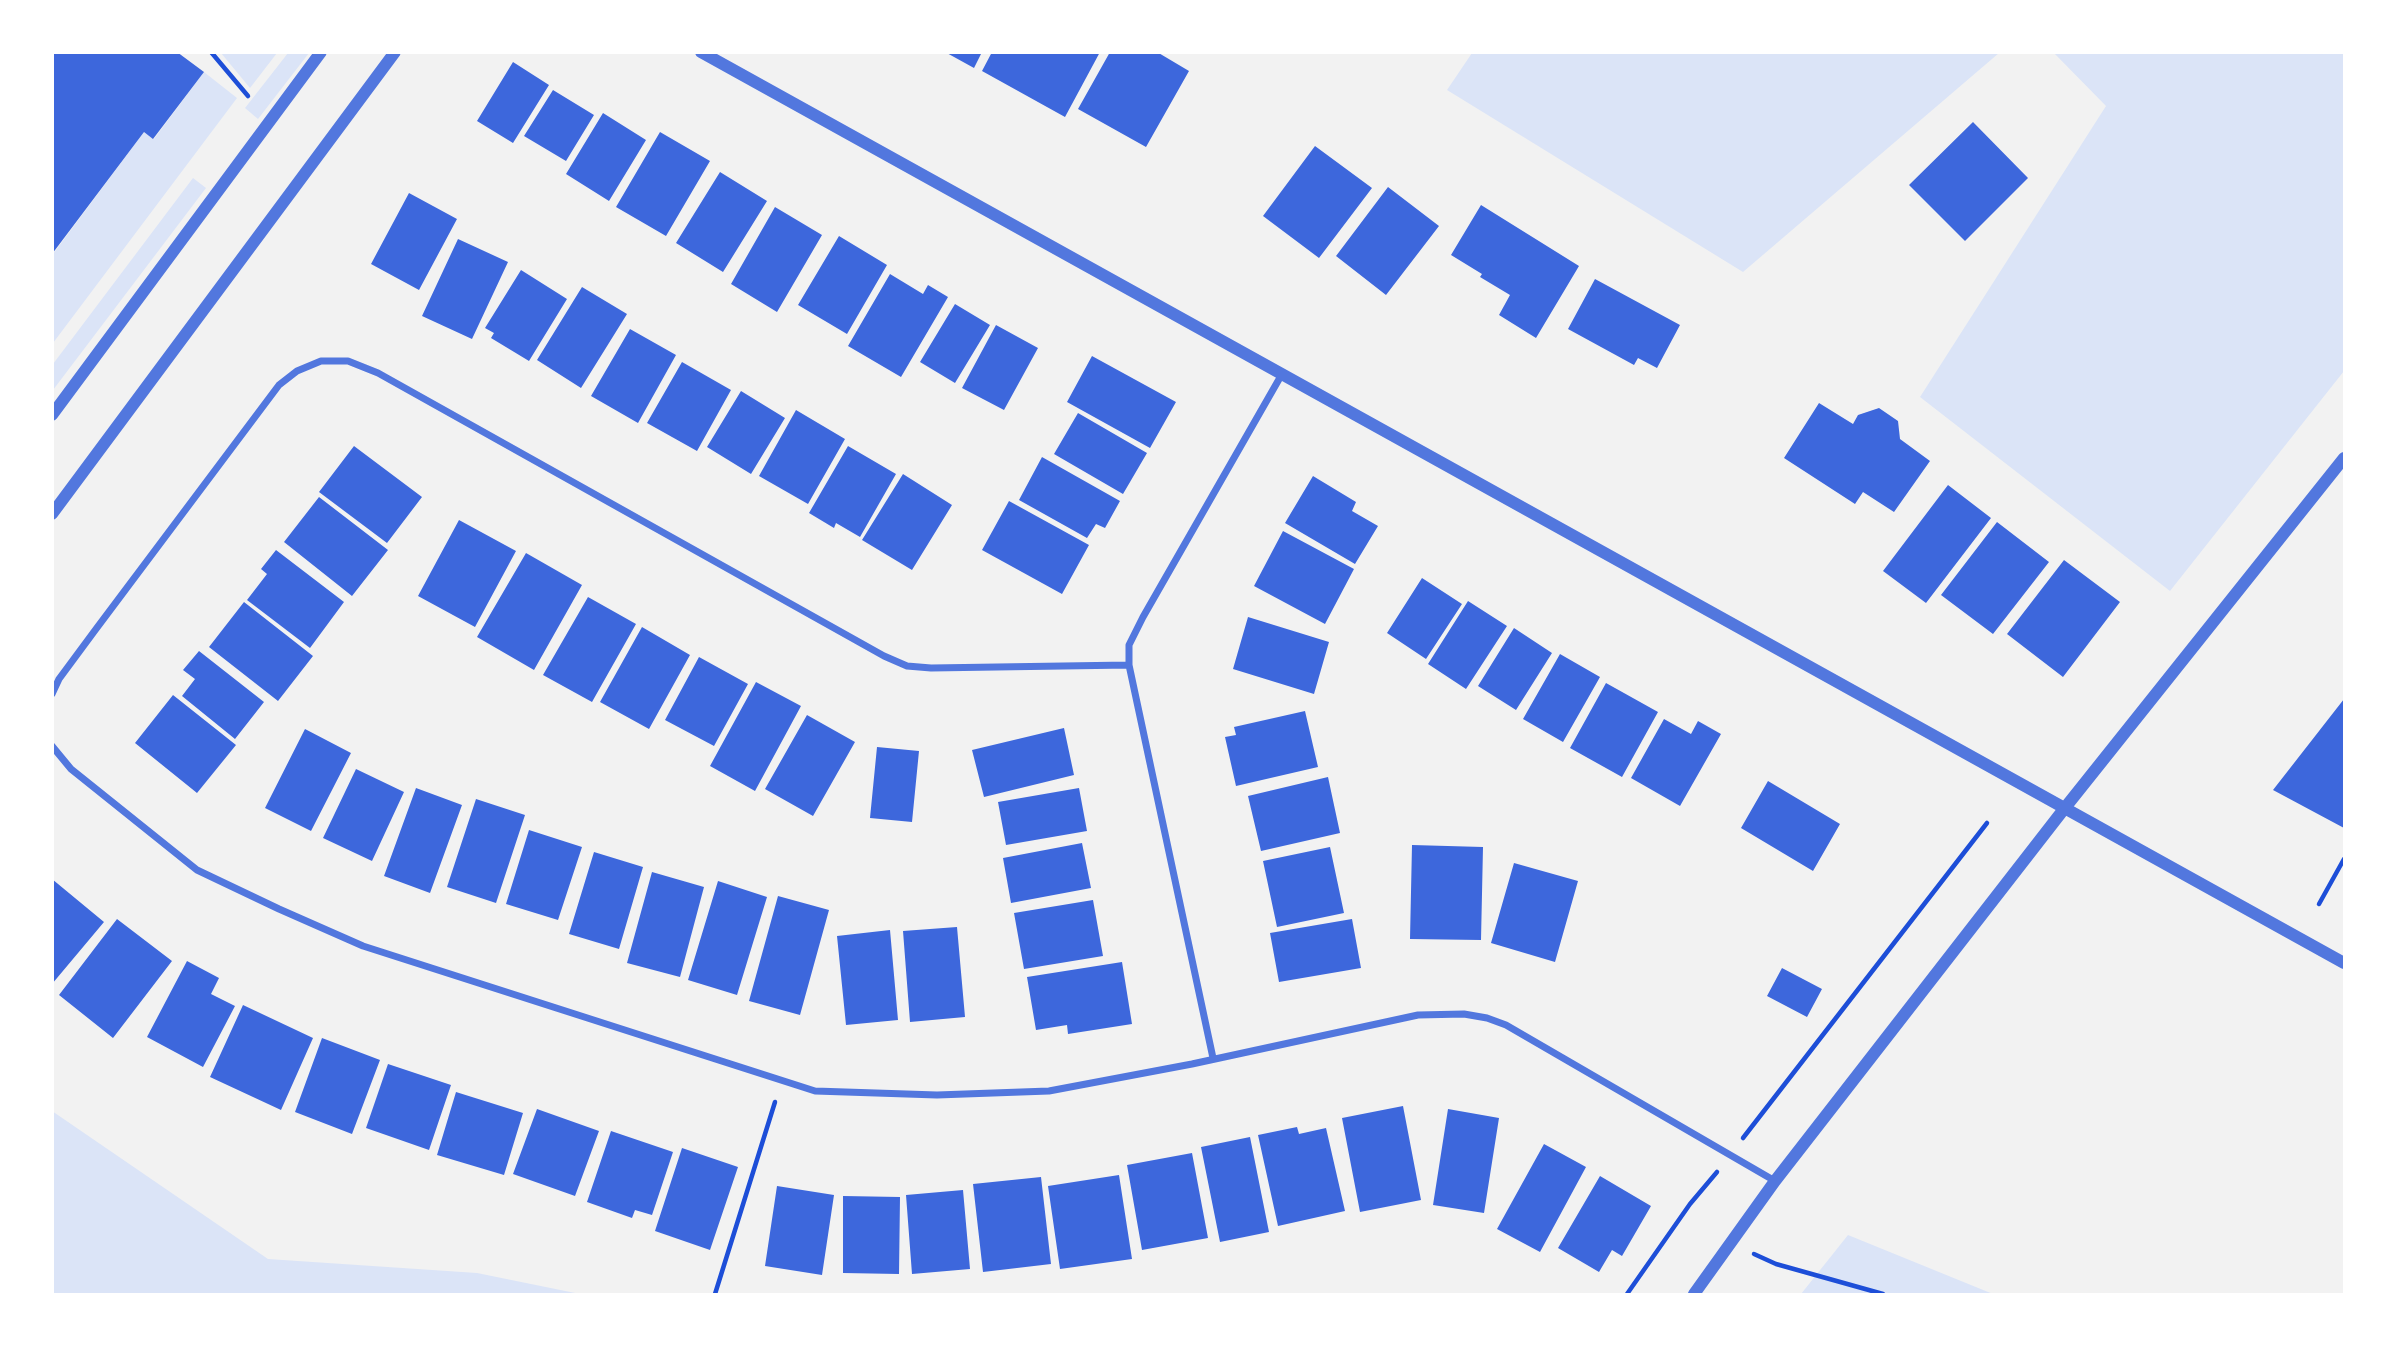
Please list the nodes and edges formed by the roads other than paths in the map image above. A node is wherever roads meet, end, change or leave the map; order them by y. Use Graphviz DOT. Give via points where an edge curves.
graph roads {
  1 [pos="321,52"];
  2 [pos="396,52"];
  3 [pos="701,52"];
  4 [pos="1283,373"];
  5 [pos="52,415"];
  6 [pos="2344,458"];
  7 [pos="52,514"];
  8 [pos="1129,665"];
  9 [pos="52,694"];
  10 [pos="52,746"];
  11 [pos="2064,809"];
  12 [pos="2344,963"];
  13 [pos="1213,1058"];
  14 [pos="1775,1181"];
  15 [pos="1694,1294"];
  1 -- 5 [label="street"];
  2 -- 7 [label="street"];
  3 -- 4 [label="street"];
  4 -- 8 [label="street" via="1143,617 1129,645"];
  4 -- 11 [label="street"];
  6 -- 11 [label="street"];
  8 -- 9 [label="street" via="907,666 378,373 348,361 321,361 279,385"];
  8 -- 13 [label="street"];
  10 -- 13 [label="street" via="71,769 197,870 279,909 363,946 815,1091 937,1095 1049,1091"];
  11 -- 12 [label="street"];
  11 -- 14 [label="street"];
  13 -- 14 [label="street" via="1418,1015 1487,1018"];
  14 -- 15 [label="street"];
}
